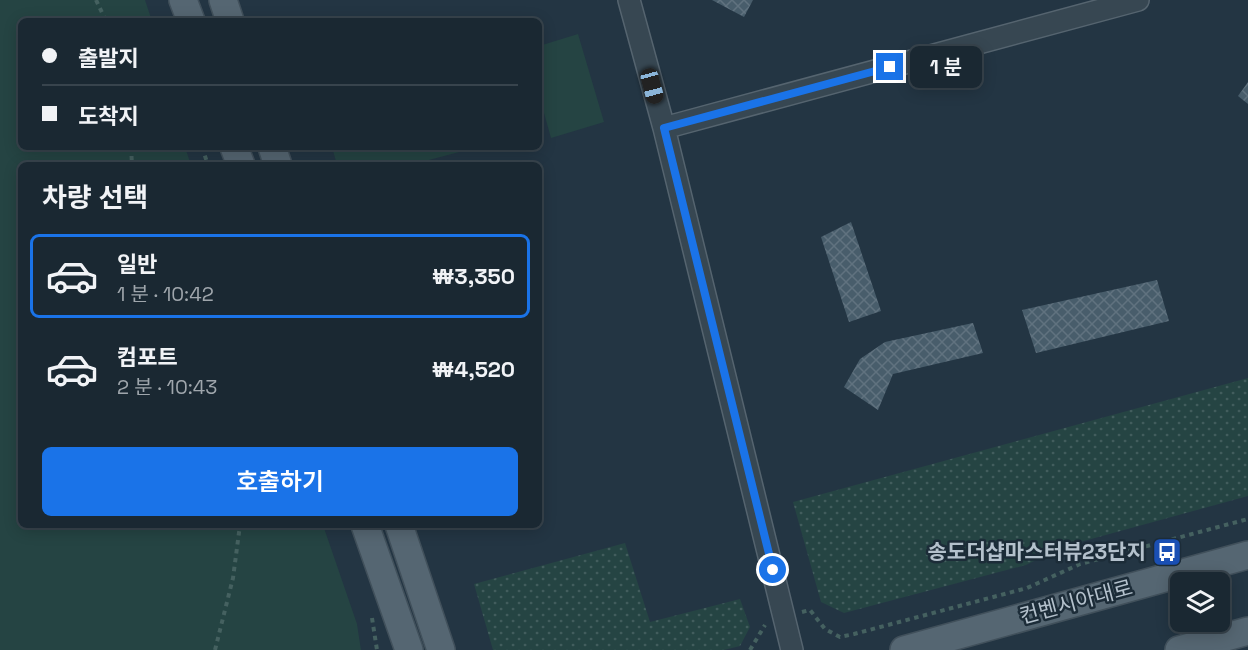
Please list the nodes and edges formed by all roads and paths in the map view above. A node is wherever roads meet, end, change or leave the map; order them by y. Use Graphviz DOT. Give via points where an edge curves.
graph roads {
  1 [pos="96,0"];
  2 [pos="183,0"];
  3 [pos="223,0"];
  4 [pos="629,0"];
  5 [pos="1138,0"];
  6 [pos="104,18"];
  7 [pos="190,18"];
  8 [pos="229,18"];
  9 [pos="664,128"];
  10 [pos="1248,519"];
  11 [pos="240,528"];
  12 [pos="366,528"];
  13 [pos="400,528"];
  14 [pos="1248,555"];
  15 [pos="810,610"];
  16 [pos="768,621"];
  17 [pos="1248,631"];
  18 [pos="216,650"];
  19 [pos="409,650"];
  20 [pos="441,650"];
  21 [pos="750,650"];
  22 [pos="792,650"];
  23 [pos="904,650"];
  24 [pos="1179,650"];
  1 -- 6 [label="path"];
  2 -- 7 [label="main road"];
  3 -- 8 [label="main road"];
  4 -- 9 [label="street"];
  5 -- 9 [label="street"];
  9 -- 22 [label="street"];
  10 -- 15 [label="path" via="1080,564 1026,588 847,636 840,637 825,629"];
  11 -- 18 [label="path" via="233,578"];
  12 -- 19 [label="main road"];
  13 -- 20 [label="main road"];
  14 -- 23 [label="main road, 컨벤시아대로"];
  16 -- 21 [label="path"];
  17 -- 24 [label="main road"];
}
